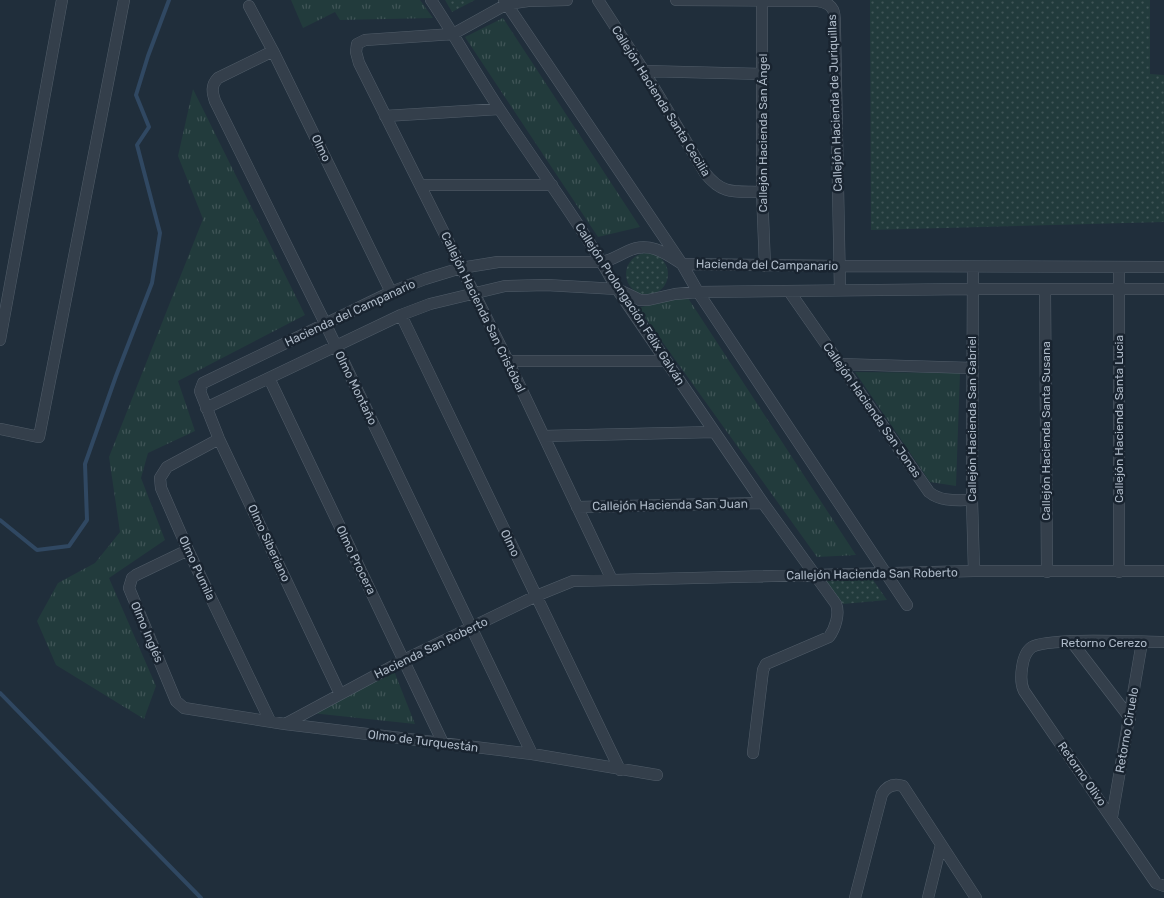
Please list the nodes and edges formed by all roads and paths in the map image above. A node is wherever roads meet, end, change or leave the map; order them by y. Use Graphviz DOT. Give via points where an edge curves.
graph roads {
  1 [pos="62,0"];
  2 [pos="124,0"];
  3 [pos="431,0"];
  4 [pos="567,0"];
  5 [pos="598,0"];
  6 [pos="676,0"];
  7 [pos="762,0"];
  8 [pos="506,2"];
  9 [pos="249,6"];
  10 [pos="453,34"];
  11 [pos="273,51"];
  12 [pos="644,71"];
  13 [pos="762,74"];
  14 [pos="499,109"];
  15 [pos="385,116"];
  16 [pos="420,185"];
  17 [pos="552,185"];
  18 [pos="762,192"];
  19 [pos="602,262"];
  20 [pos="682,264"];
  21 [pos="765,266"];
  22 [pos="839,266"];
  23 [pos="1119,266"];
  24 [pos="973,267"];
  25 [pos="1164,267"];
  26 [pos="462,268"];
  27 [pos="617,289"];
  28 [pos="972,289"];
  29 [pos="1045,289"];
  30 [pos="1164,289"];
  31 [pos="840,290"];
  32 [pos="1119,290"];
  33 [pos="789,291"];
  34 [pos="391,292"];
  35 [pos="473,292"];
  36 [pos="698,292"];
  37 [pos="402,315"];
  38 [pos="325,323"];
  39 [pos="0,340"];
  40 [pos="336,346"];
  41 [pos="666,360"];
  42 [pos="508,361"];
  43 [pos="839,364"];
  44 [pos="972,368"];
  45 [pos="269,378"];
  46 [pos="200,391"];
  47 [pos="206,408"];
  48 [pos="0,429"];
  49 [pos="714,432"];
  50 [pos="544,436"];
  51 [pos="219,439"];
  52 [pos="972,500"];
  53 [pos="763,503"];
  54 [pos="577,507"];
  55 [pos="188,550"];
  56 [pos="974,571"];
  57 [pos="1164,571"];
  58 [pos="1047,572"];
  59 [pos="1119,572"];
  60 [pos="815,575"];
  61 [pos="888,575"];
  62 [pos="580,580"];
  63 [pos="612,580"];
  64 [pos="536,596"];
  65 [pos="907,605"];
  66 [pos="470,628"];
  67 [pos="1070,641"];
  68 [pos="1142,642"];
  69 [pos="1164,642"];
  70 [pos="404,660"];
  71 [pos="1024,662"];
  72 [pos="340,694"];
  73 [pos="188,710"];
  74 [pos="1130,718"];
  75 [pos="270,722"];
  76 [pos="285,724"];
  77 [pos="443,743"];
  78 [pos="752,753"];
  79 [pos="532,754"];
  80 [pos="620,770"];
  81 [pos="657,775"];
  82 [pos="1112,817"];
  83 [pos="941,845"];
  84 [pos="1160,885"];
  85 [pos="855,898"];
  86 [pos="928,898"];
  87 [pos="976,898"];
  1 -- 39 [label="street"];
  2 -- 48 [label="street" via="39,437"];
  3 -- 10 [label="street, Callejón Prolongación Félix Galván"];
  4 -- 8 [label="street"];
  5 -- 12 [label="street, Callejón Hacienda Santa Cecilia"];
  6 -- 7 [label="street, Callejón Hacienda de Juriquillas"];
  7 -- 13 [label="street, Callejón Hacienda San Ángel"];
  7 -- 22 [label="street, Callejón Hacienda de Juriquillas" via="818,1 829,4 834,12"];
  8 -- 10 [label="street"];
  8 -- 20 [label="street"];
  9 -- 11 [label="street, Olmo"];
  10 -- 14 [label="street, Callejón Prolongación Félix Galván"];
  10 -- 15 [label="street, Callejón Hacienda San Cristóbal" via="371,40 357,44 357,58"];
  11 -- 34 [label="street, Olmo"];
  11 -- 38 [label="street, Olmo Montaño" via="218,78 213,85 213,95"];
  12 -- 13 [label="street"];
  12 -- 18 [label="street, Callejón Hacienda Santa Cecilia" via="713,183 727,191"];
  13 -- 18 [label="street, Callejón Hacienda San Ángel"];
  14 -- 15 [label="street"];
  14 -- 17 [label="street, Callejón Prolongación Félix Galván"];
  15 -- 16 [label="street, Callejón Hacienda San Cristóbal"];
  16 -- 17 [label="street"];
  16 -- 26 [label="street, Callejón Hacienda San Cristóbal"];
  17 -- 19 [label="street, Callejón Prolongación Félix Galván"];
  18 -- 21 [label="street, Callejón Hacienda San Ángel"];
  19 -- 20 [label="street, Hacienda del Campanario" via="645,247 662,251"];
  19 -- 26 [label="street, Hacienda del Campanario" via="498,262"];
  19 -- 27 [label="street, Callejón Prolongación Félix Galván"];
  20 -- 21 [label="street, Hacienda del Campanario"];
  20 -- 36 [label="street"];
  21 -- 22 [label="street, Hacienda del Campanario"];
  22 -- 24 [label="street, Hacienda del Campanario"];
  22 -- 31 [label="street, Callejón Hacienda de Juriquillas"];
  23 -- 24 [label="street, Hacienda del Campanario"];
  23 -- 25 [label="street, Hacienda del Campanario"];
  23 -- 32 [label="street, Callejón Hacienda Santa Lucia"];
  24 -- 28 [label="street, Callejón Hacienda San Gabriel"];
  26 -- 34 [label="street, Hacienda del Campanario"];
  26 -- 35 [label="street, Callejón Hacienda San Cristóbal"];
  27 -- 35 [label="street, Hacienda del Campanario" via="515,285"];
  27 -- 36 [label="street, Hacienda del Campanario" via="640,300"];
  27 -- 41 [label="street, Callejón Prolongación Félix Galván"];
  28 -- 29 [label="street, Hacienda del Campanario"];
  28 -- 31 [label="street, Hacienda del Campanario"];
  28 -- 44 [label="street, Callejón Hacienda San Gabriel"];
  29 -- 32 [label="street, Hacienda del Campanario"];
  29 -- 58 [label="street, Callejón Hacienda Santa Susana"];
  30 -- 32 [label="street, Hacienda del Campanario"];
  31 -- 33 [label="street, Hacienda del Campanario"];
  32 -- 59 [label="street, Callejón Hacienda Santa Lucia"];
  33 -- 36 [label="street, Hacienda del Campanario"];
  33 -- 43 [label="street, Callejón Hacienda San Jonas"];
  34 -- 38 [label="street, Hacienda del Campanario"];
  35 -- 37 [label="street, Hacienda del Campanario"];
  35 -- 42 [label="street, Callejón Hacienda San Cristóbal"];
  36 -- 61 [label="street"];
  37 -- 40 [label="street, Hacienda del Campanario"];
  37 -- 64 [label="street, Olmo"];
  38 -- 40 [label="street, Olmo Montaño"];
  38 -- 46 [label="street, Hacienda del Campanario" via="202,383"];
  40 -- 45 [label="street, Hacienda del Campanario"];
  40 -- 66 [label="street, Olmo Montaño"];
  41 -- 42 [label="street"];
  41 -- 49 [label="street, Callejón Prolongación Félix Galván"];
  42 -- 50 [label="street, Callejón Hacienda San Cristóbal"];
  43 -- 44 [label="street"];
  43 -- 52 [label="street, Callejón Hacienda San Jonas" via="929,492 945,499"];
  44 -- 52 [label="street, Callejón Hacienda San Gabriel"];
  45 -- 47 [label="street, Hacienda del Campanario"];
  45 -- 70 [label="street, Olmo Procera"];
  46 -- 47 [label="street, Olmo Siberiano"];
  47 -- 51 [label="street, Olmo Siberiano"];
  49 -- 50 [label="street"];
  49 -- 53 [label="street, Callejón Prolongación Félix Galván"];
  50 -- 54 [label="street, Callejón Hacienda San Cristóbal"];
  51 -- 55 [label="street, Olmo Pumila" via="167,467 160,478 161,488"];
  51 -- 72 [label="street, Olmo Siberiano"];
  52 -- 56 [label="street, Callejón Hacienda San Gabriel"];
  53 -- 54 [label="street, Callejón Hacienda San Juan"];
  53 -- 60 [label="street, Callejón Prolongación Félix Galván"];
  54 -- 63 [label="street, Callejón Hacienda San Cristóbal"];
  55 -- 73 [label="street, Olmo Inglés" via="136,575 129,588 176,701"];
  55 -- 75 [label="street, Olmo Pumila"];
  56 -- 58 [label="street, Callejón Hacienda San Roberto"];
  56 -- 61 [label="street, Callejón Hacienda San Roberto"];
  57 -- 59 [label="street, Callejón Hacienda San Roberto"];
  58 -- 59 [label="street, Callejón Hacienda San Roberto"];
  60 -- 61 [label="street, Callejón Hacienda San Roberto"];
  60 -- 63 [label="street, Callejón Hacienda San Roberto"];
  60 -- 78 [label="street, Callejón Prolongación Félix Galván" via="838,609 833,632 766,664"];
  61 -- 65 [label="street"];
  62 -- 63 [label="street, Callejón Hacienda San Roberto"];
  62 -- 64 [label="street, Hacienda San Roberto"];
  64 -- 66 [label="street, Hacienda San Roberto"];
  64 -- 80 [label="street, Olmo"];
  66 -- 70 [label="street, Hacienda San Roberto"];
  66 -- 79 [label="street, Olmo Montaño"];
  67 -- 68 [label="street, Retorno Cerezo"];
  67 -- 71 [label="street, Retorno Cerezo" via="1032,647"];
  67 -- 74 [label="street"];
  68 -- 69 [label="street, Retorno Cerezo"];
  68 -- 74 [label="street, Retorno Ciruelo"];
  70 -- 72 [label="street, Hacienda San Roberto"];
  70 -- 77 [label="street, Olmo Procera"];
  71 -- 82 [label="street, Retorno Olivo" via="1021,680 1024,691"];
  72 -- 76 [label="street, Hacienda San Roberto"];
  73 -- 75 [label="street, Olmo de Turquestán"];
  74 -- 82 [label="street, Retorno Ciruelo"];
  75 -- 76 [label="street, Olmo de Turquestán"];
  76 -- 77 [label="street, Olmo de Turquestán"];
  77 -- 79 [label="street, Olmo de Turquestán"];
  79 -- 80 [label="street, Olmo de Turquestán"];
  80 -- 81 [label="street, Olmo de Turquestán"];
  82 -- 84 [label="street, Retorno Olivo"];
  83 -- 85 [label="street" via="903,786 890,786 882,794"];
  83 -- 86 [label="street"];
  83 -- 87 [label="street"];
}
